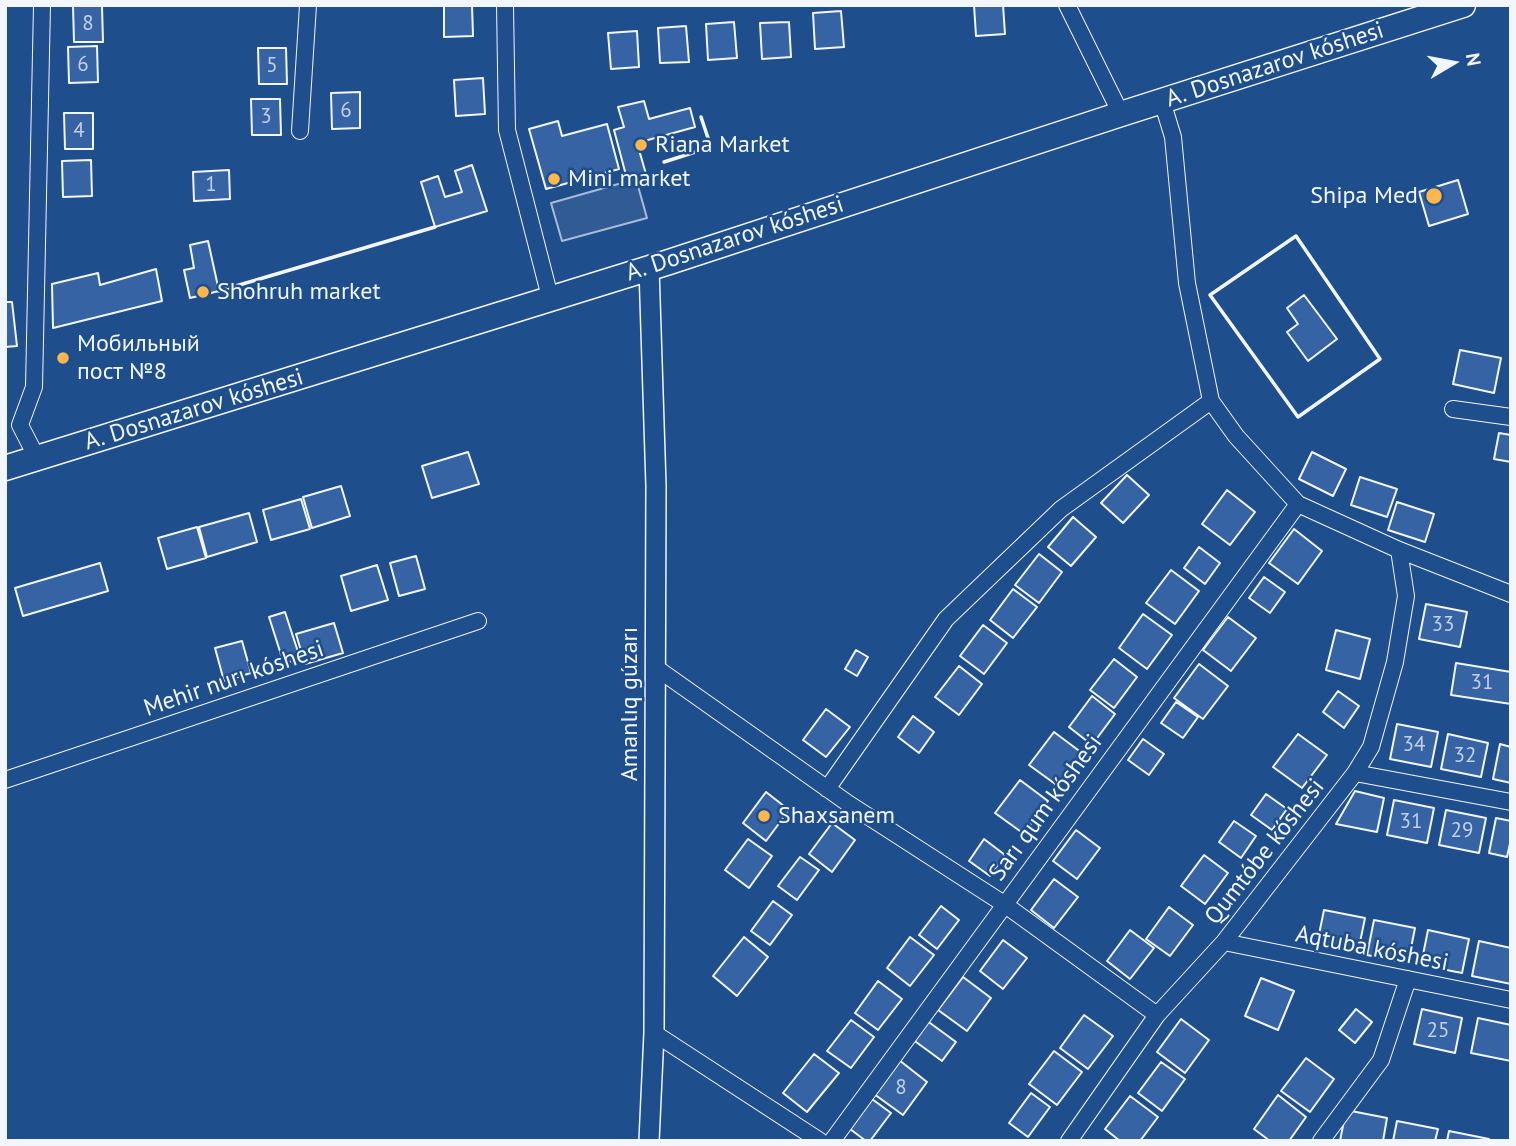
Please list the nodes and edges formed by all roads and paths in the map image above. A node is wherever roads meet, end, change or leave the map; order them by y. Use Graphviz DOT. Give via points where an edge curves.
graph roads {
  1 [pos="42,5"];
  2 [pos="308,5"];
  3 [pos="505,5"];
  4 [pos="1067,5"];
  5 [pos="1463,5"];
  6 [pos="1162,101"];
  7 [pos="1121,114"];
  8 [pos="300,131"];
  9 [pos="649,268"];
  10 [pos="551,297"];
  11 [pos="1211,401"];
  12 [pos="1453,409"];
  13 [pos="1511,417"];
  14 [pos="37,458"];
  15 [pos="5,468"];
  16 [pos="1298,504"];
  17 [pos="1399,550"];
  18 [pos="1511,594"];
  19 [pos="478,621"];
  20 [pos="655,667"];
  21 [pos="1355,773"];
  22 [pos="5,780"];
  23 [pos="827,789"];
  24 [pos="1511,802"];
  25 [pos="1003,904"];
  26 [pos="1224,942"];
  27 [pos="1408,979"];
  28 [pos="1511,1000"];
  29 [pos="1157,1015"];
  30 [pos="654,1033"];
  31 [pos="649,1141"];
  32 [pos="820,1141"];
  33 [pos="832,1141"];
  34 [pos="1069,1141"];
  35 [pos="1321,1141"];
  1 -- 14 [label="street" via="34,387 20,425"];
  2 -- 8 [label="street"];
  3 -- 10 [label="street" via="507,131"];
  4 -- 7 [label="street"];
  5 -- 6 [label="main road, A. Dosnazarov kóshesi"];
  6 -- 7 [label="main road, A. Dosnazarov kóshesi"];
  6 -- 11 [label="street" via="1173,137 1187,283"];
  7 -- 9 [label="main road, A. Dosnazarov kóshesi"];
  9 -- 10 [label="main road, A. Dosnazarov kóshesi"];
  9 -- 20 [label="street, Amanlıq gúzarı" via="656,486"];
  10 -- 14 [label="main road, A. Dosnazarov kóshesi"];
  11 -- 16 [label="street"];
  11 -- 23 [label="street" via="1061,509 946,619"];
  12 -- 13 [label="street"];
  14 -- 15 [label="main road, A. Dosnazarov kóshesi"];
  16 -- 17 [label="street"];
  16 -- 25 [label="street, Sarı qum kóshesi"];
  17 -- 18 [label="street"];
  17 -- 21 [label="street, Qumtóbe kóshesi" via="1406,596 1395,662 1371,747"];
  19 -- 22 [label="street, Mehir nurı kóshesi"];
  20 -- 23 [label="street"];
  20 -- 30 [label="street, Amanlıq gúzarı"];
  21 -- 24 [label="street"];
  21 -- 26 [label="street, Qumtóbe kóshesi"];
  23 -- 25 [label="street"];
  25 -- 29 [label="street"];
  25 -- 33 [label="street, Sarı qum kóshesi"];
  26 -- 27 [label="street, Aqtuba kóshesi"];
  26 -- 29 [label="street, Qumtóbe kóshesi"];
  27 -- 28 [label="street, Aqtuba kóshesi"];
  27 -- 35 [label="street" via="1381,1060"];
  29 -- 34 [label="street, Qumtóbe kóshesi"];
  30 -- 31 [label="street, Amanlıq gúzarı"];
  30 -- 32 [label="street"];
}
